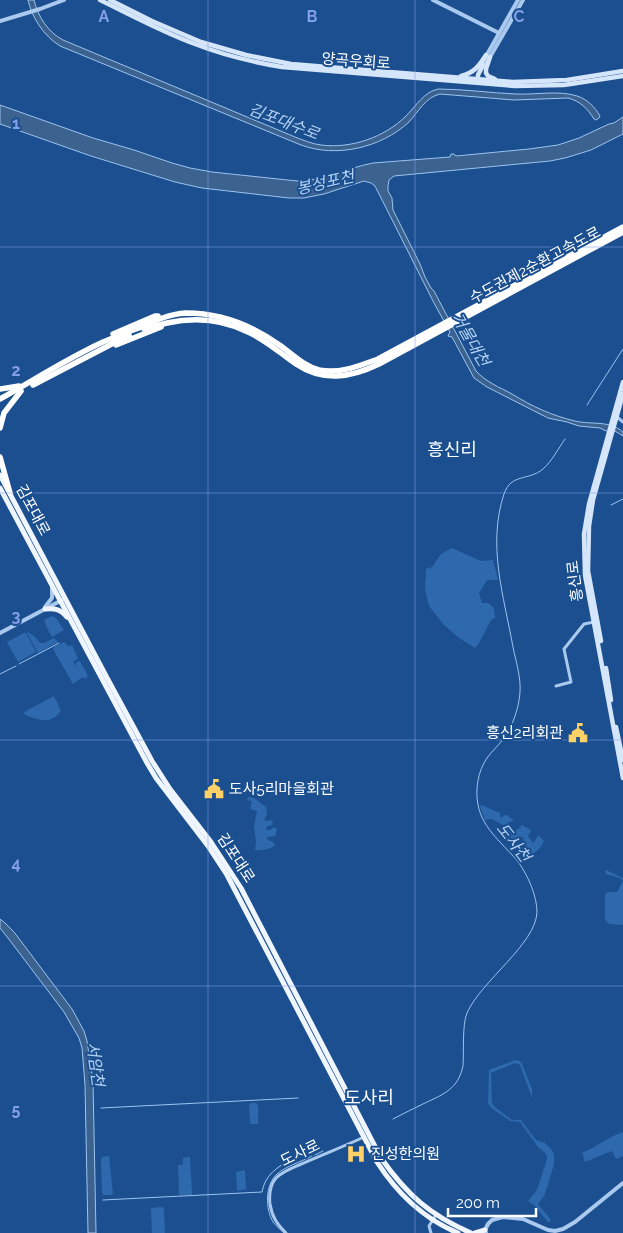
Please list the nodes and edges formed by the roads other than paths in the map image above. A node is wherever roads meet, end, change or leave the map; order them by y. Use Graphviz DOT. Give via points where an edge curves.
graph roads {
  1 [pos="64,0"];
  2 [pos="100,0"];
  3 [pos="110,0"];
  4 [pos="433,0"];
  5 [pos="518,0"];
  6 [pos="522,0"];
  7 [pos="0,20"];
  8 [pos="499,33"];
  9 [pos="488,56"];
  10 [pos="483,65"];
  11 [pos="623,71"];
  12 [pos="623,76"];
  13 [pos="444,77"];
  14 [pos="478,81"];
  15 [pos="502,81"];
  16 [pos="623,227"];
  17 [pos="623,232"];
  18 [pos="456,319"];
  19 [pos="438,329"];
  20 [pos="104,345"];
  21 [pos="623,382"];
  22 [pos="23,388"];
  23 [pos="0,389"];
  24 [pos="623,394"];
  25 [pos="0,401"];
  26 [pos="615,416"];
  27 [pos="623,422"];
  28 [pos="0,428"];
  29 [pos="610,434"];
  30 [pos="0,457"];
  31 [pos="0,475"];
  32 [pos="0,488"];
  33 [pos="10,493"];
  34 [pos="51,584"];
  35 [pos="62,599"];
  36 [pos="45,608"];
  37 [pos="72,622"];
  38 [pos="594,622"];
  39 [pos="0,632"];
  40 [pos="556,686"];
  41 [pos="623,760"];
  42 [pos="623,778"];
  43 [pos="364,1137"];
  44 [pos="623,1183"];
  45 [pos="434,1217"];
  46 [pos="486,1231"];
  47 [pos="286,1233"];
  48 [pos="430,1233"];
  49 [pos="458,1233"];
  50 [pos="471,1233"];
  51 [pos="475,1233"];
  1 -- 7 [label="street"];
  2 -- 14 [label="main road, 양곡우회로" via="193,44 249,61 294,68"];
  3 -- 13 [label="main road, 양곡우회로" via="201,42 246,56 291,64"];
  4 -- 8 [label="street"];
  5 -- 8 [label="street"];
  6 -- 9 [label="street"];
  8 -- 9 [label="street"];
  9 -- 10 [label="street"];
  9 -- 13 [label="main road" via="472,72"];
  9 -- 15 [label="main road" via="486,73"];
  10 -- 14 [label="main road"];
  11 -- 15 [label="main road, 양곡우회로" via="567,80"];
  12 -- 14 [label="main road, 양곡우회로" via="555,86 515,86"];
  13 -- 14 [label="main road, 양곡우회로"];
  14 -- 15 [label="main road, 양곡우회로"];
  16 -- 18 [label="highway, 수도권제2순환고속도로"];
  17 -- 18 [label="highway, 수도권제2순환고속도로"];
  18 -- 19 [label="highway, 수도권제2순환고속도로"];
  19 -- 20 [label="highway, 수도권제2순환고속도로" via="378,359 344,370 311,368 262,334 216,315 165,316"];
  19 -- 20 [label="highway, 수도권제2순환고속도로" via="369,369 341,376 313,373 249,332 224,322 202,319 142,329"];
  20 -- 22 [label="highway"];
  21 -- 26 [label="main road, 흥신로"];
  22 -- 23 [label="highway"];
  22 -- 25 [label="highway"];
  22 -- 28 [label="highway" via="4,413"];
  24 -- 26 [label="main road, 흥신로"];
  26 -- 27 [label="street"];
  26 -- 29 [label="main road, 흥신로"];
  29 -- 38 [label="main road, 흥신로" via="585,524 584,570"];
  29 -- 41 [label="main road, 흥신로" via="592,506 588,565"];
  30 -- 33 [label="highway"];
  31 -- 33 [label="main road, 김포대로"];
  32 -- 34 [label="main road, 김포대로"];
  33 -- 35 [label="main road, 김포대로"];
  34 -- 35 [label="main road, 김포대로"];
  34 -- 36 [label="street" via="52,598"];
  35 -- 36 [label="street"];
  35 -- 37 [label="main road, 김포대로"];
  35 -- 45 [label="main road, 김포대로" via="157,770 241,888 382,1158 408,1192"];
  36 -- 37 [label="main road" via="60,610"];
  36 -- 39 [label="street"];
  37 -- 43 [label="main road, 김포대로" via="156,778 228,875"];
  38 -- 40 [label="street" via="584,624 564,649 570,682"];
  38 -- 42 [label="main road, 흥신로"];
  43 -- 45 [label="main road, 김포대로" via="392,1182 412,1204"];
  43 -- 47 [label="street, 도사로" via="315,1157 275,1179 270,1192 271,1210 274,1220"];
  44 -- 46 [label="street" via="563,1229 548,1230 523,1220 503,1217 490,1221"];
  45 -- 48 [label="street" via="429,1226"];
  45 -- 49 [label="main road, 김포대로"];
  45 -- 50 [label="main road, 김포대로"];
  46 -- 51 [label="main road"];
}
